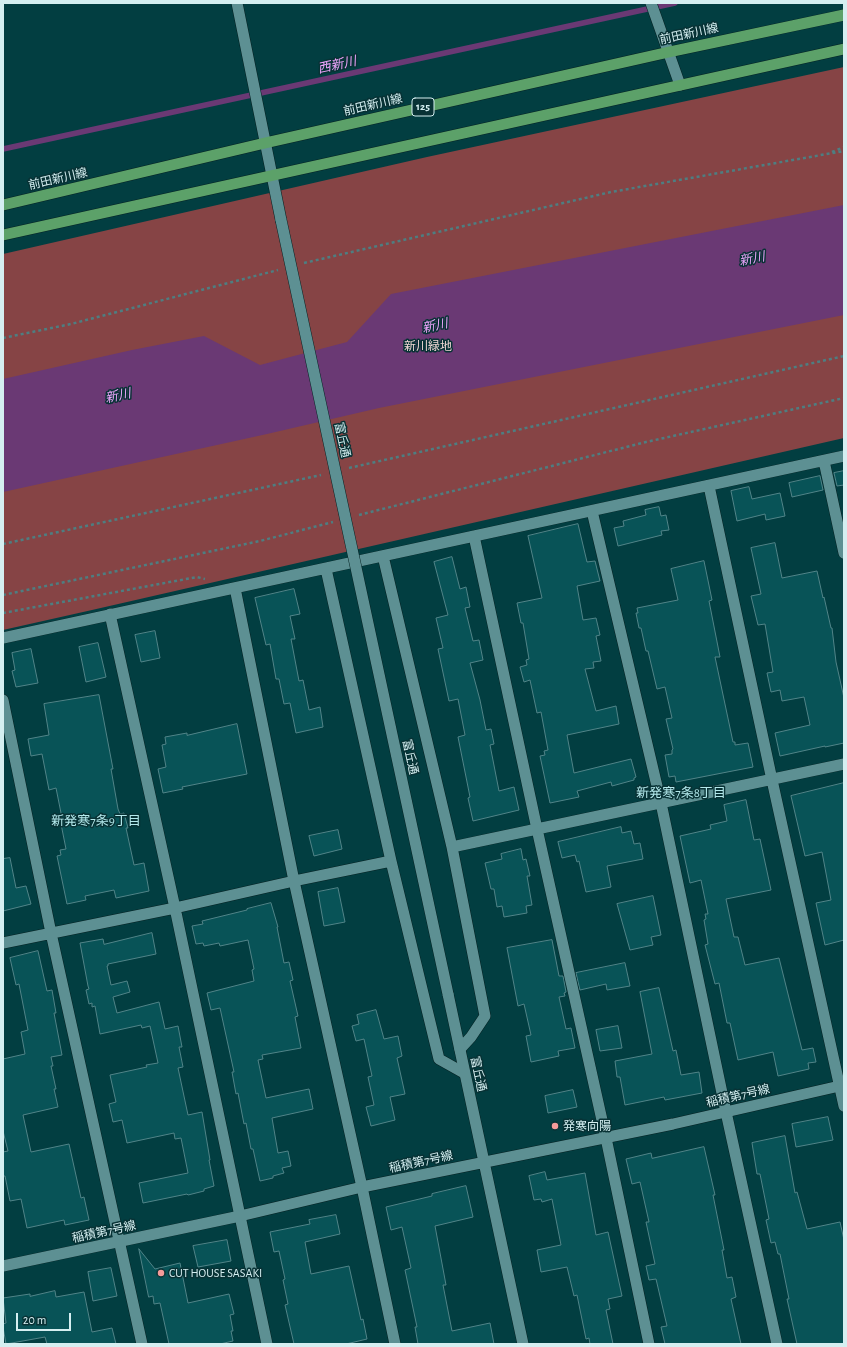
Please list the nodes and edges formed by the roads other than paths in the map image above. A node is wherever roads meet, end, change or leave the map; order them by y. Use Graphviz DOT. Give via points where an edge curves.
graph roads {
  1 [pos="237,3"];
  2 [pos="651,3"];
  3 [pos="844,15"];
  4 [pos="844,49"];
  5 [pos="669,52"];
  6 [pos="680,85"];
  7 [pos="265,143"];
  8 [pos="271,176"];
  9 [pos="3,205"];
  10 [pos="3,235"];
  11 [pos="844,456"];
  12 [pos="824,461"];
  13 [pos="709,486"];
  14 [pos="592,511"];
  15 [pos="474,536"];
  16 [pos="844,553"];
  17 [pos="383,556"];
  18 [pos="326,569"];
  19 [pos="235,588"];
  20 [pos="110,614"];
  21 [pos="3,638"];
  22 [pos="3,700"];
  23 [pos="844,764"];
  24 [pos="772,780"];
  25 [pos="661,803"];
  26 [pos="537,829"];
  27 [pos="452,847"];
  28 [pos="391,861"];
  29 [pos="294,881"];
  30 [pos="175,908"];
  31 [pos="51,933"];
  32 [pos="3,943"];
  33 [pos="460,1049"];
  34 [pos="464,1073"];
  35 [pos="842,1086"];
  36 [pos="844,1106"];
  37 [pos="726,1112"];
  38 [pos="606,1138"];
  39 [pos="484,1162"];
  40 [pos="362,1187"];
  41 [pos="240,1216"];
  42 [pos="119,1242"];
  43 [pos="3,1266"];
  44 [pos="142,1344"];
  45 [pos="267,1344"];
  46 [pos="395,1344"];
  47 [pos="523,1344"];
  48 [pos="650,1344"];
  49 [pos="777,1344"];
  1 -- 7 [label="street, 富丘通"];
  2 -- 5 [label="street"];
  3 -- 5 [label="main road, 前田新川線 / 125"];
  4 -- 6 [label="main road"];
  5 -- 6 [label="street"];
  5 -- 7 [label="main road, 前田新川線 / 125"];
  6 -- 8 [label="main road"];
  7 -- 8 [label="street, 富丘通"];
  7 -- 9 [label="main road, 前田新川線 / 125"];
  8 -- 10 [label="main road"];
  8 -- 33 [label="street, 富丘通, bridge"];
  11 -- 12 [label="street"];
  12 -- 13 [label="street"];
  12 -- 16 [label="street"];
  13 -- 14 [label="street"];
  13 -- 24 [label="street"];
  14 -- 15 [label="street"];
  14 -- 25 [label="street"];
  15 -- 17 [label="street"];
  15 -- 26 [label="street"];
  17 -- 18 [label="street"];
  17 -- 27 [label="street"];
  18 -- 19 [label="street"];
  18 -- 28 [label="street"];
  19 -- 20 [label="street"];
  19 -- 29 [label="street"];
  20 -- 21 [label="street"];
  20 -- 30 [label="street"];
  22 -- 31 [label="street"];
  23 -- 24 [label="street"];
  24 -- 25 [label="street"];
  24 -- 35 [label="street"];
  25 -- 26 [label="street"];
  25 -- 37 [label="street"];
  26 -- 27 [label="street"];
  26 -- 38 [label="street"];
  27 -- 33 [label="street" via="485,1016"];
  28 -- 29 [label="street"];
  28 -- 34 [label="street" via="439,1059"];
  29 -- 30 [label="street"];
  29 -- 40 [label="street"];
  30 -- 31 [label="street"];
  30 -- 41 [label="street"];
  31 -- 32 [label="street"];
  31 -- 42 [label="street"];
  33 -- 34 [label="street, 富丘通"];
  34 -- 39 [label="street, 富丘通"];
  35 -- 36 [label="street"];
  35 -- 37 [label="street, 稲積第7号線"];
  37 -- 38 [label="street, 稲積第7号線"];
  37 -- 49 [label="street"];
  38 -- 39 [label="street, 稲積第7号線"];
  38 -- 48 [label="street"];
  39 -- 40 [label="street, 稲積第7号線"];
  39 -- 47 [label="street, 富丘通"];
  40 -- 41 [label="street, 稲積第7号線"];
  40 -- 46 [label="street"];
  41 -- 42 [label="street, 稲積第7号線"];
  41 -- 45 [label="street"];
  42 -- 43 [label="street, 稲積第7号線"];
  42 -- 44 [label="street"];
}
